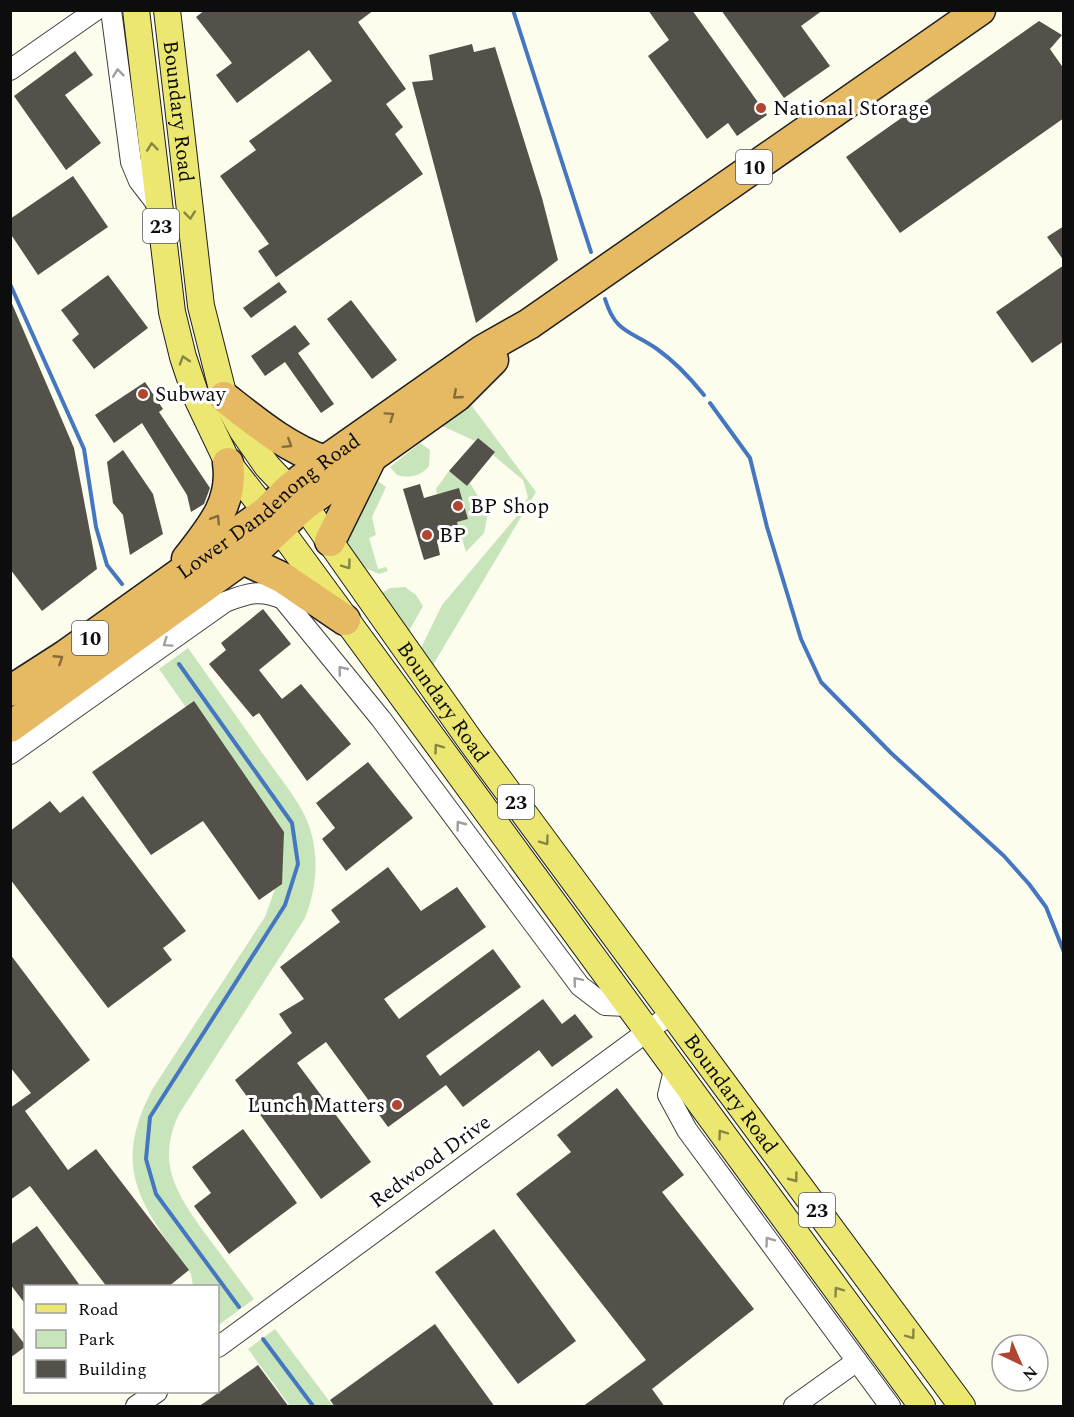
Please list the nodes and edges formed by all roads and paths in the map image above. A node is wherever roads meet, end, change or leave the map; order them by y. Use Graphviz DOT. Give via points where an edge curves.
graph roads {
  1 [pos="96,10"];
  2 [pos="111,10"];
  3 [pos="136,10"];
  4 [pos="167,10"];
  5 [pos="980,10"];
  6 [pos="10,70"];
  7 [pos="159,207"];
  8 [pos="529,324"];
  9 [pos="224,397"];
  10 [pos="371,457"];
  11 [pos="325,461"];
  12 [pos="228,463"];
  13 [pos="296,497"];
  14 [pos="272,520"];
  15 [pos="330,541"];
  16 [pos="243,559"];
  17 [pos="169,583"];
  18 [pos="201,589"];
  19 [pos="345,620"];
  20 [pos="189,627"];
  21 [pos="381,671"];
  22 [pos="10,691"];
  23 [pos="381,719"];
  24 [pos="10,727"];
  25 [pos="10,754"];
  26 [pos="627,1006"];
  27 [pos="671,1014"];
  28 [pos="646,1032"];
  29 [pos="674,1070"];
  30 [pos="219,1346"];
  31 [pos="857,1361"];
  32 [pos="156,1393"];
  33 [pos="136,1407"];
  34 [pos="795,1407"];
  35 [pos="890,1407"];
  36 [pos="922,1407"];
  37 [pos="962,1407"];
  1 -- 6 [label="street"];
  7 -- 2 [label="street, Boundary Road, one-way" via="139,181 131,162"];
  7 -- 3 [label="main road, Boundary Road / 23, one-way"];
  4 -- 9 [label="main road, Boundary Road / 23, one-way" via="197,284"];
  5 -- 8 [label="highway, Lower Dandenong Road / 10"];
  12 -- 7 [label="main road, Boundary Road / 23, one-way" via="196,396 183,357 172,312"];
  8 -- 10 [label="highway, Lower Dandenong Road / 10, one-way" via="457,396"];
  11 -- 8 [label="highway, Lower Dandenong Road / 10, one-way" via="483,350"];
  9 -- 11 [label="highway, one-way" via="268,431"];
  9 -- 13 [label="main road, Boundary Road / 23" via="267,466"];
  10 -- 13 [label="highway, Lower Dandenong Road / 10"];
  10 -- 15 [label="highway"];
  11 -- 13 [label="highway, Lower Dandenong Road / 10"];
  12 -- 14 [label="main road, Boundary Road / 23"];
  17 -- 12 [label="highway, one-way" via="226,502 230,489"];
  13 -- 14 [label="highway, Lower Dandenong Road / 10"];
  13 -- 15 [label="main road, Boundary Road / 23"];
  14 -- 16 [label="highway, Lower Dandenong Road / 10"];
  14 -- 17 [label="highway, Lower Dandenong Road / 10"];
  14 -- 19 [label="main road, Boundary Road / 23"];
  15 -- 27 [label="main road, Boundary Road / 23, one-way"];
  16 -- 18 [label="highway, Lower Dandenong Road / 10"];
  16 -- 19 [label="highway" via="283,578"];
  22 -- 17 [label="highway, Lower Dandenong Road / 10, one-way"];
  18 -- 20 [label="street, Lower Dandenong Road"];
  18 -- 24 [label="highway, Lower Dandenong Road / 10"];
  19 -- 21 [label="main road, Boundary Road / 23"];
  23 -- 20 [label="street, one-way" via="283,599 268,592 252,592 225,602"];
  20 -- 25 [label="street, one-way"];
  21 -- 23 [label="street, Boundary Road"];
  26 -- 21 [label="main road, Boundary Road / 23, one-way"];
  26 -- 23 [label="street, one-way" via="605,1005 580,986"];
  26 -- 28 [label="main road, Boundary Road / 23"];
  27 -- 28 [label="street, Redwood Drive"];
  27 -- 37 [label="main road, Boundary Road / 23, one-way"];
  28 -- 29 [label="main road, Boundary Road / 23"];
  28 -- 30 [label="street, Redwood Drive"];
  31 -- 29 [label="street, one-way" via="687,1130 669,1095"];
  36 -- 29 [label="main road, Boundary Road / 23, one-way"];
  31 -- 34 [label="street"];
  31 -- 35 [label="street"];
  32 -- 33 [label="street"];
}
